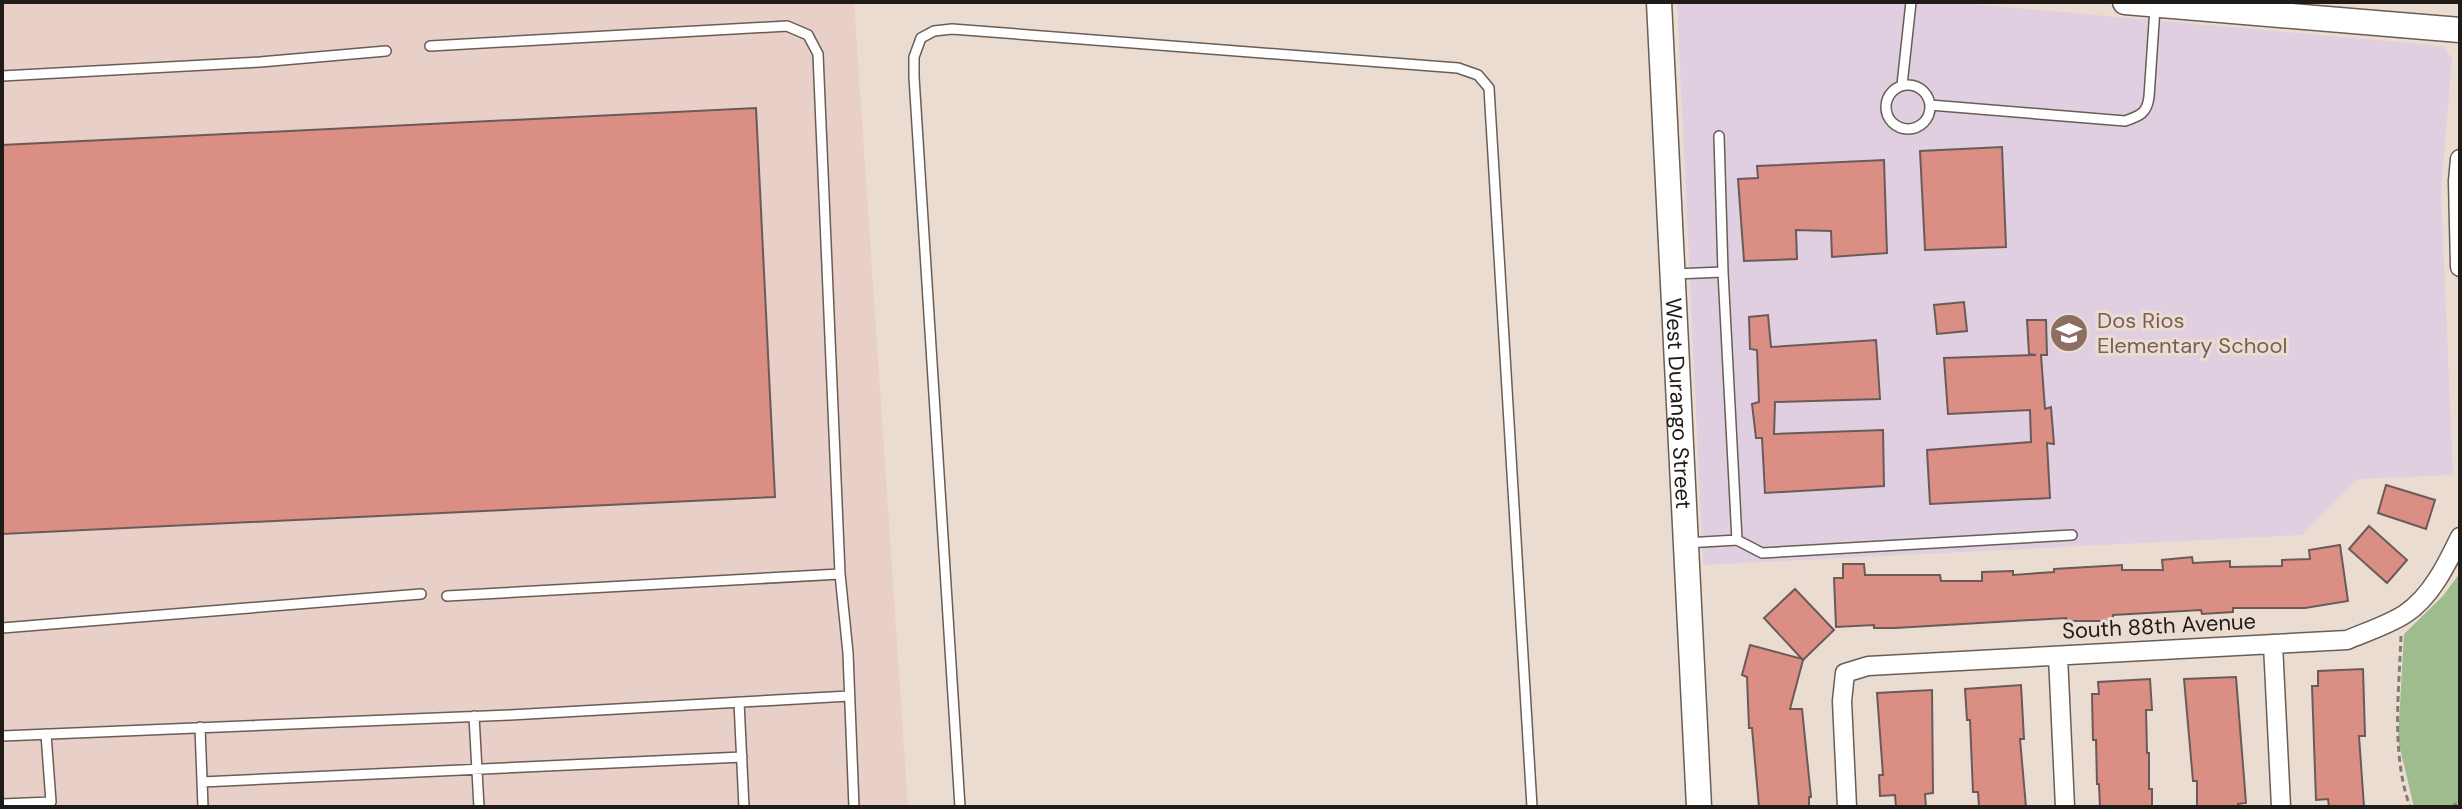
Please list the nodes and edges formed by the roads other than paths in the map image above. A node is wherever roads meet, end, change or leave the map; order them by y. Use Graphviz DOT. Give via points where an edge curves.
graph roads {
  1 [pos="1659,2"];
  2 [pos="1911,2"];
  3 [pos="2125,2"];
  4 [pos="2156,5"];
  5 [pos="2460,30"];
  6 [pos="430,46"];
  7 [pos="386,51"];
  8 [pos="2,76"];
  9 [pos="1902,85"];
  10 [pos="1930,105"];
  11 [pos="1719,136"];
  12 [pos="2460,159"];
  13 [pos="2459,182"];
  14 [pos="2460,267"];
  15 [pos="1723,272"];
  16 [pos="1672,274"];
  17 [pos="2072,535"];
  18 [pos="2460,537"];
  19 [pos="1737,540"];
  20 [pos="1686,543"];
  21 [pos="840,574"];
  22 [pos="421,594"];
  23 [pos="447,596"];
  24 [pos="2,628"];
  25 [pos="2273,644"];
  26 [pos="2058,656"];
  27 [pos="849,696"];
  28 [pos="739,702"];
  29 [pos="474,716"];
  30 [pos="200,727"];
  31 [pos="46,734"];
  32 [pos="2,736"];
  33 [pos="742,757"];
  34 [pos="476,769"];
  35 [pos="202,782"];
  36 [pos="2,804"];
  37 [pos="50,804"];
  38 [pos="203,807"];
  39 [pos="479,807"];
  40 [pos="744,807"];
  41 [pos="854,807"];
  42 [pos="960,807"];
  43 [pos="1532,807"];
  44 [pos="1699,807"];
  45 [pos="1847,807"];
  46 [pos="2065,807"];
  47 [pos="2281,807"];
  1 -- 16 [label="street, West Durango Street"];
  2 -- 9 [label="lane"];
  3 -- 4 [label="street"];
  4 -- 5 [label="street"];
  4 -- 10 [label="lane" via="2149,97 2139,117 2125,121"];
  6 -- 21 [label="lane" via="787,26 808,35 818,54"];
  7 -- 8 [label="lane"];
  9 -- 10 [label="lane" via="1923,91"];
  9 -- 10 [label="lane" via="1887,100 1887,114 1895,125 1908,129 1921,124"];
  11 -- 15 [label="lane"];
  12 -- 13 [label="street"];
  13 -- 14 [label="street"];
  15 -- 16 [label="lane"];
  15 -- 19 [label="lane"];
  16 -- 20 [label="street, West Durango Street"];
  17 -- 19 [label="lane" via="1762,553"];
  18 -- 25 [label="street, South 88th Avenue" via="2425,595 2405,614 2347,640"];
  19 -- 20 [label="lane"];
  20 -- 44 [label="street, West Durango Street"];
  21 -- 23 [label="lane"];
  21 -- 27 [label="lane"];
  22 -- 24 [label="lane"];
  25 -- 26 [label="street, South 88th Avenue"];
  25 -- 47 [label="street"];
  26 -- 45 [label="street, South 88th Avenue" via="1868,666 1845,673"];
  26 -- 46 [label="street"];
  27 -- 28 [label="lane"];
  27 -- 41 [label="lane"];
  28 -- 29 [label="lane"];
  28 -- 33 [label="lane"];
  29 -- 30 [label="lane"];
  29 -- 34 [label="lane"];
  30 -- 31 [label="lane"];
  30 -- 35 [label="lane"];
  31 -- 32 [label="lane"];
  31 -- 37 [label="lane"];
  33 -- 34 [label="lane"];
  33 -- 40 [label="lane"];
  34 -- 35 [label="lane"];
  34 -- 39 [label="lane"];
  35 -- 38 [label="lane"];
  36 -- 37 [label="lane"];
  42 -- 43 [label="lane" via="914,77 921,38 952,29 1458,68 1478,75 1489,88"];
}
